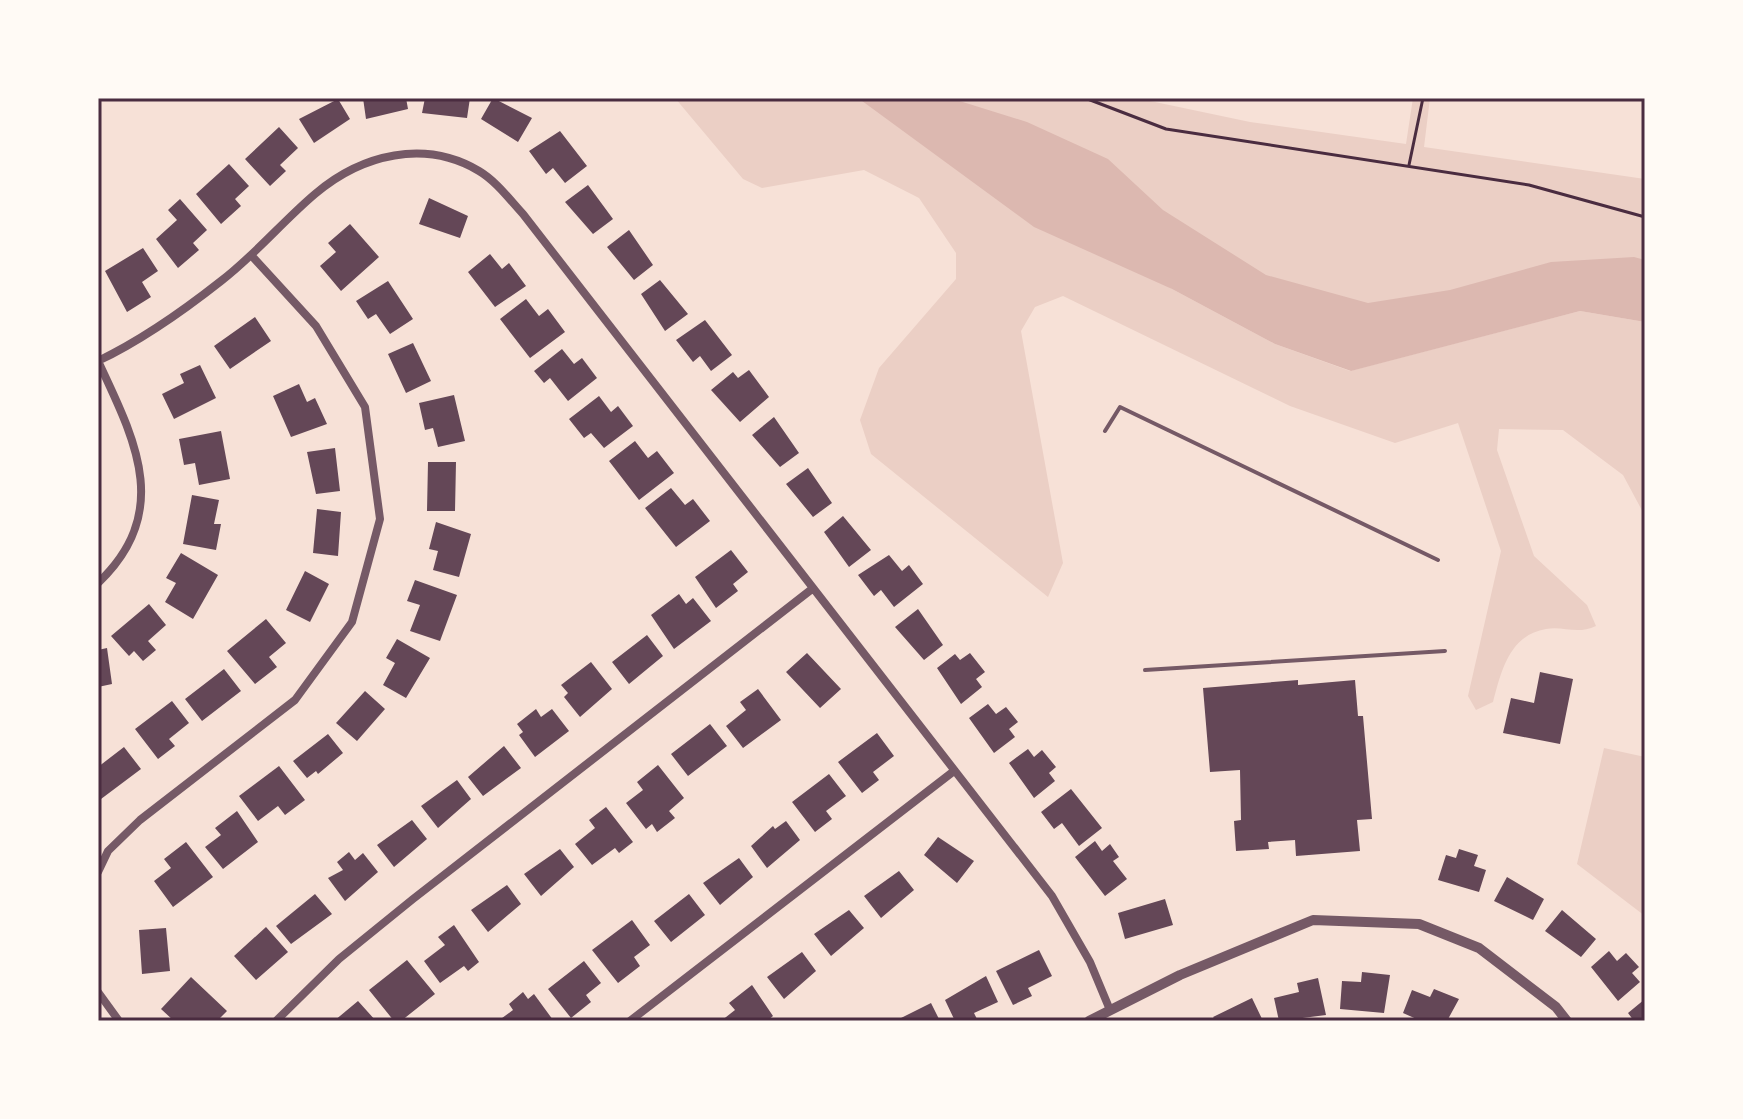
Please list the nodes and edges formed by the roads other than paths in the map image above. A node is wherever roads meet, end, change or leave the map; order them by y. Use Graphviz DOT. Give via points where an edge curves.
graph roads {
  1 [pos="251,255"];
  2 [pos="98,361"];
  3 [pos="1105,431"];
  4 [pos="1438,560"];
  5 [pos="98,583"];
  6 [pos="812,589"];
  7 [pos="1445,651"];
  8 [pos="1145,670"];
  9 [pos="954,771"];
  10 [pos="98,872"];
  11 [pos="98,992"];
  12 [pos="1110,1010"];
  13 [pos="119,1021"];
  14 [pos="276,1021"];
  15 [pos="630,1021"];
  16 [pos="1089,1021"];
  17 [pos="1567,1021"];
  1 -- 2 [label="street" via="133,344"];
  1 -- 6 [label="street" via="318,191 368,160 408,152 448,157 482,172 523,214"];
  1 -- 10 [label="street" via="316,326 365,407 380,519 352,622 295,700 140,820 108,851"];
  2 -- 5 [label="street" via="142,473 139,521 119,563"];
  3 -- 4 [label="lane" via="1120,407"];
  6 -- 9 [label="street"];
  6 -- 14 [label="street" via="413,899 339,959"];
  7 -- 8 [label="lane"];
  9 -- 12 [label="street" via="1052,896"];
  9 -- 15 [label="street"];
  11 -- 13 [label="street"];
  12 -- 16 [label="street"];
  12 -- 17 [label="street" via="1313,920 1419,924 1479,948"];
}
